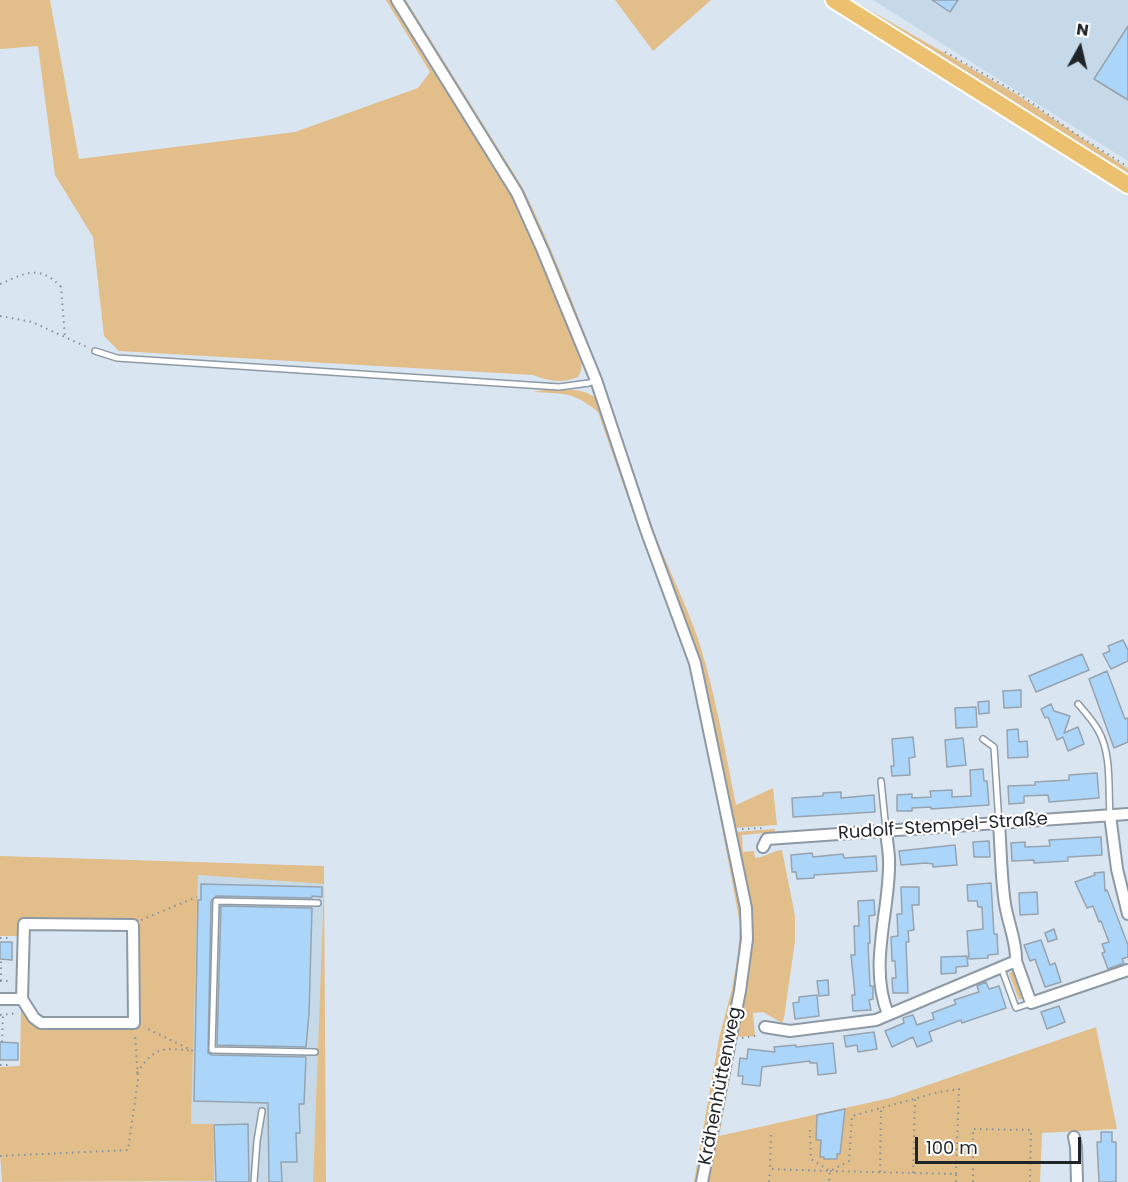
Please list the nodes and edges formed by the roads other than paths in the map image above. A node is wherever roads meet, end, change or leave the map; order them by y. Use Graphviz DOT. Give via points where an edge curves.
graph roads {
  1 [pos="397,0"];
  2 [pos="834,0"];
  3 [pos="1128,185"];
  4 [pos="94,351"];
  5 [pos="596,380"];
  6 [pos="1078,704"];
  7 [pos="983,739"];
  8 [pos="881,781"];
  9 [pos="1128,814"];
  10 [pos="1110,815"];
  11 [pos="999,824"];
  12 [pos="886,831"];
  13 [pos="763,847"];
  14 [pos="318,903"];
  15 [pos="1128,914"];
  16 [pos="1016,961"];
  17 [pos="1001,967"];
  18 [pos="1128,970"];
  19 [pos="0,999"];
  20 [pos="22,999"];
  21 [pos="1031,1003"];
  22 [pos="888,1014"];
  23 [pos="765,1028"];
  24 [pos="315,1052"];
  25 [pos="262,1111"];
  26 [pos="1074,1137"];
  27 [pos="254,1182"];
  28 [pos="702,1182"];
  29 [pos="1077,1182"];
  1 -- 5 [label="street, Krähenhüttenweg" via="517,193"];
  2 -- 3 [label="main road"];
  4 -- 5 [label="lane" via="117,358 559,387"];
  5 -- 28 [label="street, Krähenhüttenweg" via="702,687 746,908 747,939 740,990"];
  6 -- 10 [label="lane" via="1104,741"];
  7 -- 11 [label="lane" via="994,747"];
  8 -- 12 [label="lane"];
  9 -- 10 [label="street, Rudolf-Stempel-Straße"];
  10 -- 11 [label="street, Rudolf-Stempel-Straße"];
  10 -- 15 [label="street"];
  11 -- 12 [label="street, Rudolf-Stempel-Straße"];
  11 -- 16 [label="street" via="1005,901"];
  12 -- 13 [label="street, Rudolf-Stempel-Straße" via="767,839"];
  12 -- 22 [label="street" via="889,867 879,985"];
  14 -- 24 [label="lane" via="216,901 212,1050"];
  16 -- 17 [label="street"];
  16 -- 21 [label="street"];
  17 -- 21 [label="lane" via="1016,1008"];
  17 -- 22 [label="street"];
  18 -- 21 [label="street"];
  19 -- 20 [label="street"];
  20 -- 20 [label="street" via="24,924 133,925 134,1023 41,1023"];
  22 -- 23 [label="street" via="876,1020 790,1031"];
  25 -- 27 [label="lane"];
  26 -- 29 [label="street"];
}
